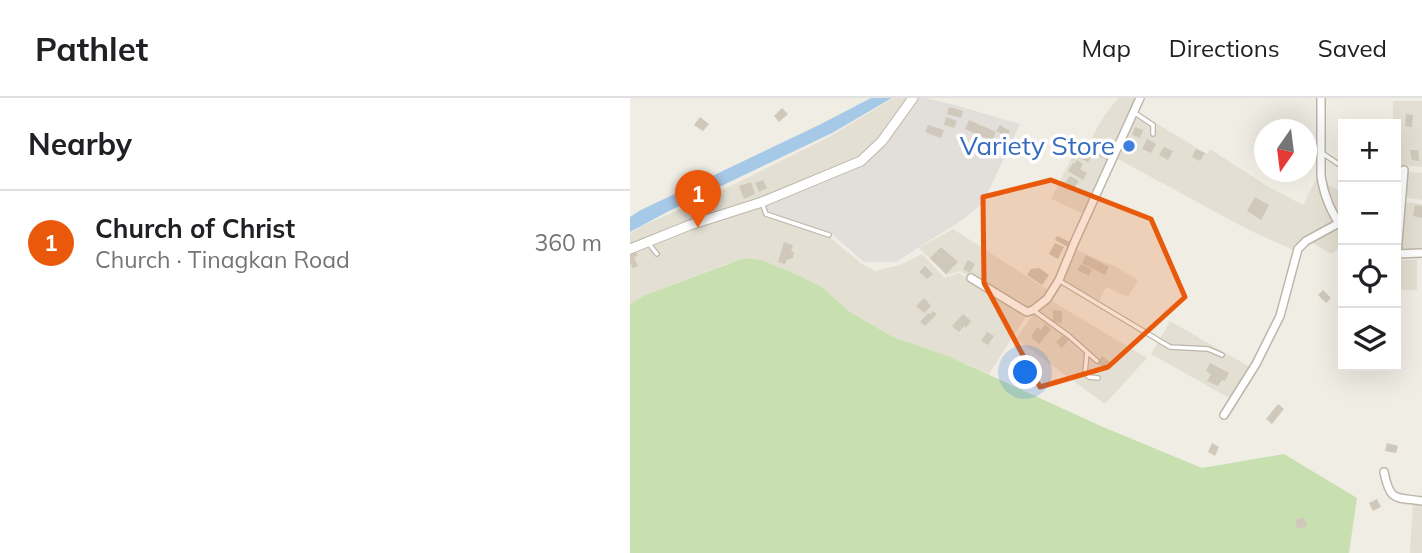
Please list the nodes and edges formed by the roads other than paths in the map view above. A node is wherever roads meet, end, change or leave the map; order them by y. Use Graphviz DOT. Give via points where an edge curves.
graph roads {
  1 [pos="913,98"];
  2 [pos="1140,98"];
  3 [pos="1321,98"];
  4 [pos="1133,112"];
  5 [pos="1153,134"];
  6 [pos="1322,153"];
  7 [pos="1338,164"];
  8 [pos="1404,170"];
  9 [pos="762,202"];
  10 [pos="1338,221"];
  11 [pos="1338,227"];
  12 [pos="829,235"];
  13 [pos="647,243"];
  14 [pos="1397,245"];
  15 [pos="630,249"];
  16 [pos="1422,253"];
  17 [pos="657,254"];
  18 [pos="1401,254"];
  19 [pos="971,278"];
  20 [pos="1059,280"];
  21 [pos="1033,310"];
  22 [pos="1087,352"];
  23 [pos="1222,355"];
  24 [pos="1097,361"];
  25 [pos="1098,378"];
  26 [pos="1224,415"];
  27 [pos="1384,472"];
  28 [pos="1422,501"];
  1 -- 9 [label="street" via="861,161"];
  2 -- 4 [label="street"];
  3 -- 6 [label="street"];
  4 -- 5 [label="lane" via="1153,125"];
  4 -- 20 [label="street"];
  6 -- 7 [label="lane"];
  6 -- 10 [label="street" via="1323,188"];
  8 -- 14 [label="street"];
  9 -- 12 [label="lane" via="766,214"];
  9 -- 13 [label="street"];
  11 -- 26 [label="street" via="1306,241 1298,250 1280,316"];
  13 -- 15 [label="street"];
  13 -- 17 [label="lane"];
  16 -- 18 [label="street"];
  19 -- 21 [label="street" via="1027,312"];
  20 -- 21 [label="street"];
  20 -- 23 [label="lane" via="1170,347 1209,349"];
  21 -- 22 [label="lane"];
  22 -- 24 [label="lane"];
  22 -- 25 [label="lane" via="1085,373"];
  27 -- 28 [label="street" via="1391,494"];
}
